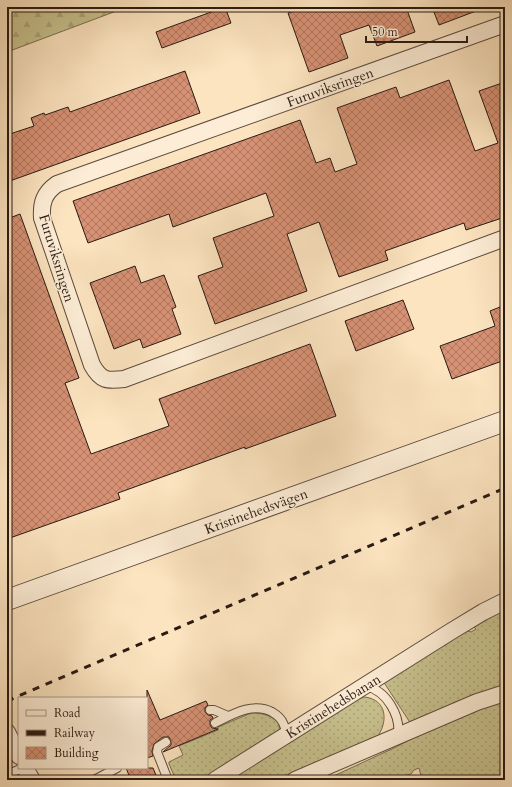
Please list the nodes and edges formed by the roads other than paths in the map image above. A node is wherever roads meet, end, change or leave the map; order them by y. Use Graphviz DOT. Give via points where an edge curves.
graph roads {
  1 [pos="505,24"];
  2 [pos="505,238"];
  3 [pos="505,420"];
  4 [pos="7,600"];
  5 [pos="505,601"];
  6 [pos="366,686"];
  7 [pos="505,693"];
  8 [pos="210,710"];
  9 [pos="228,716"];
  10 [pos="215,723"];
  11 [pos="7,732"];
  12 [pos="287,735"];
  13 [pos="398,736"];
  14 [pos="166,742"];
  15 [pos="18,754"];
  16 [pos="22,769"];
  17 [pos="25,769"];
  18 [pos="115,769"];
  19 [pos="7,775"];
  20 [pos="32,780"];
  21 [pos="94,780"];
  22 [pos="168,780"];
  23 [pos="215,780"];
  24 [pos="295,780"];
  1 -- 2 [label="street, Furuviksringen" via="57,184 47,192 41,210 92,365 105,380 124,379"];
  3 -- 4 [label="street, Kristinehedsvägen"];
  5 -- 6 [label="street, Kristinehedsbanan" via="450,632"];
  6 -- 12 [label="street, Kristinehedsbanan"];
  6 -- 13 [label="lane" via="374,688 392,707 397,718"];
  7 -- 13 [label="street" via="477,702"];
  8 -- 9 [label="lane"];
  9 -- 10 [label="lane"];
  9 -- 12 [label="lane" via="244,710 266,709 280,718"];
  11 -- 15 [label="street"];
  12 -- 23 [label="street, Kristinehedsbanan"];
  13 -- 24 [label="street"];
  14 -- 22 [label="lane" via="158,747 157,752"];
  16 -- 19 [label="lane"];
  17 -- 20 [label="street"];
  18 -- 21 [label="lane"];
}
